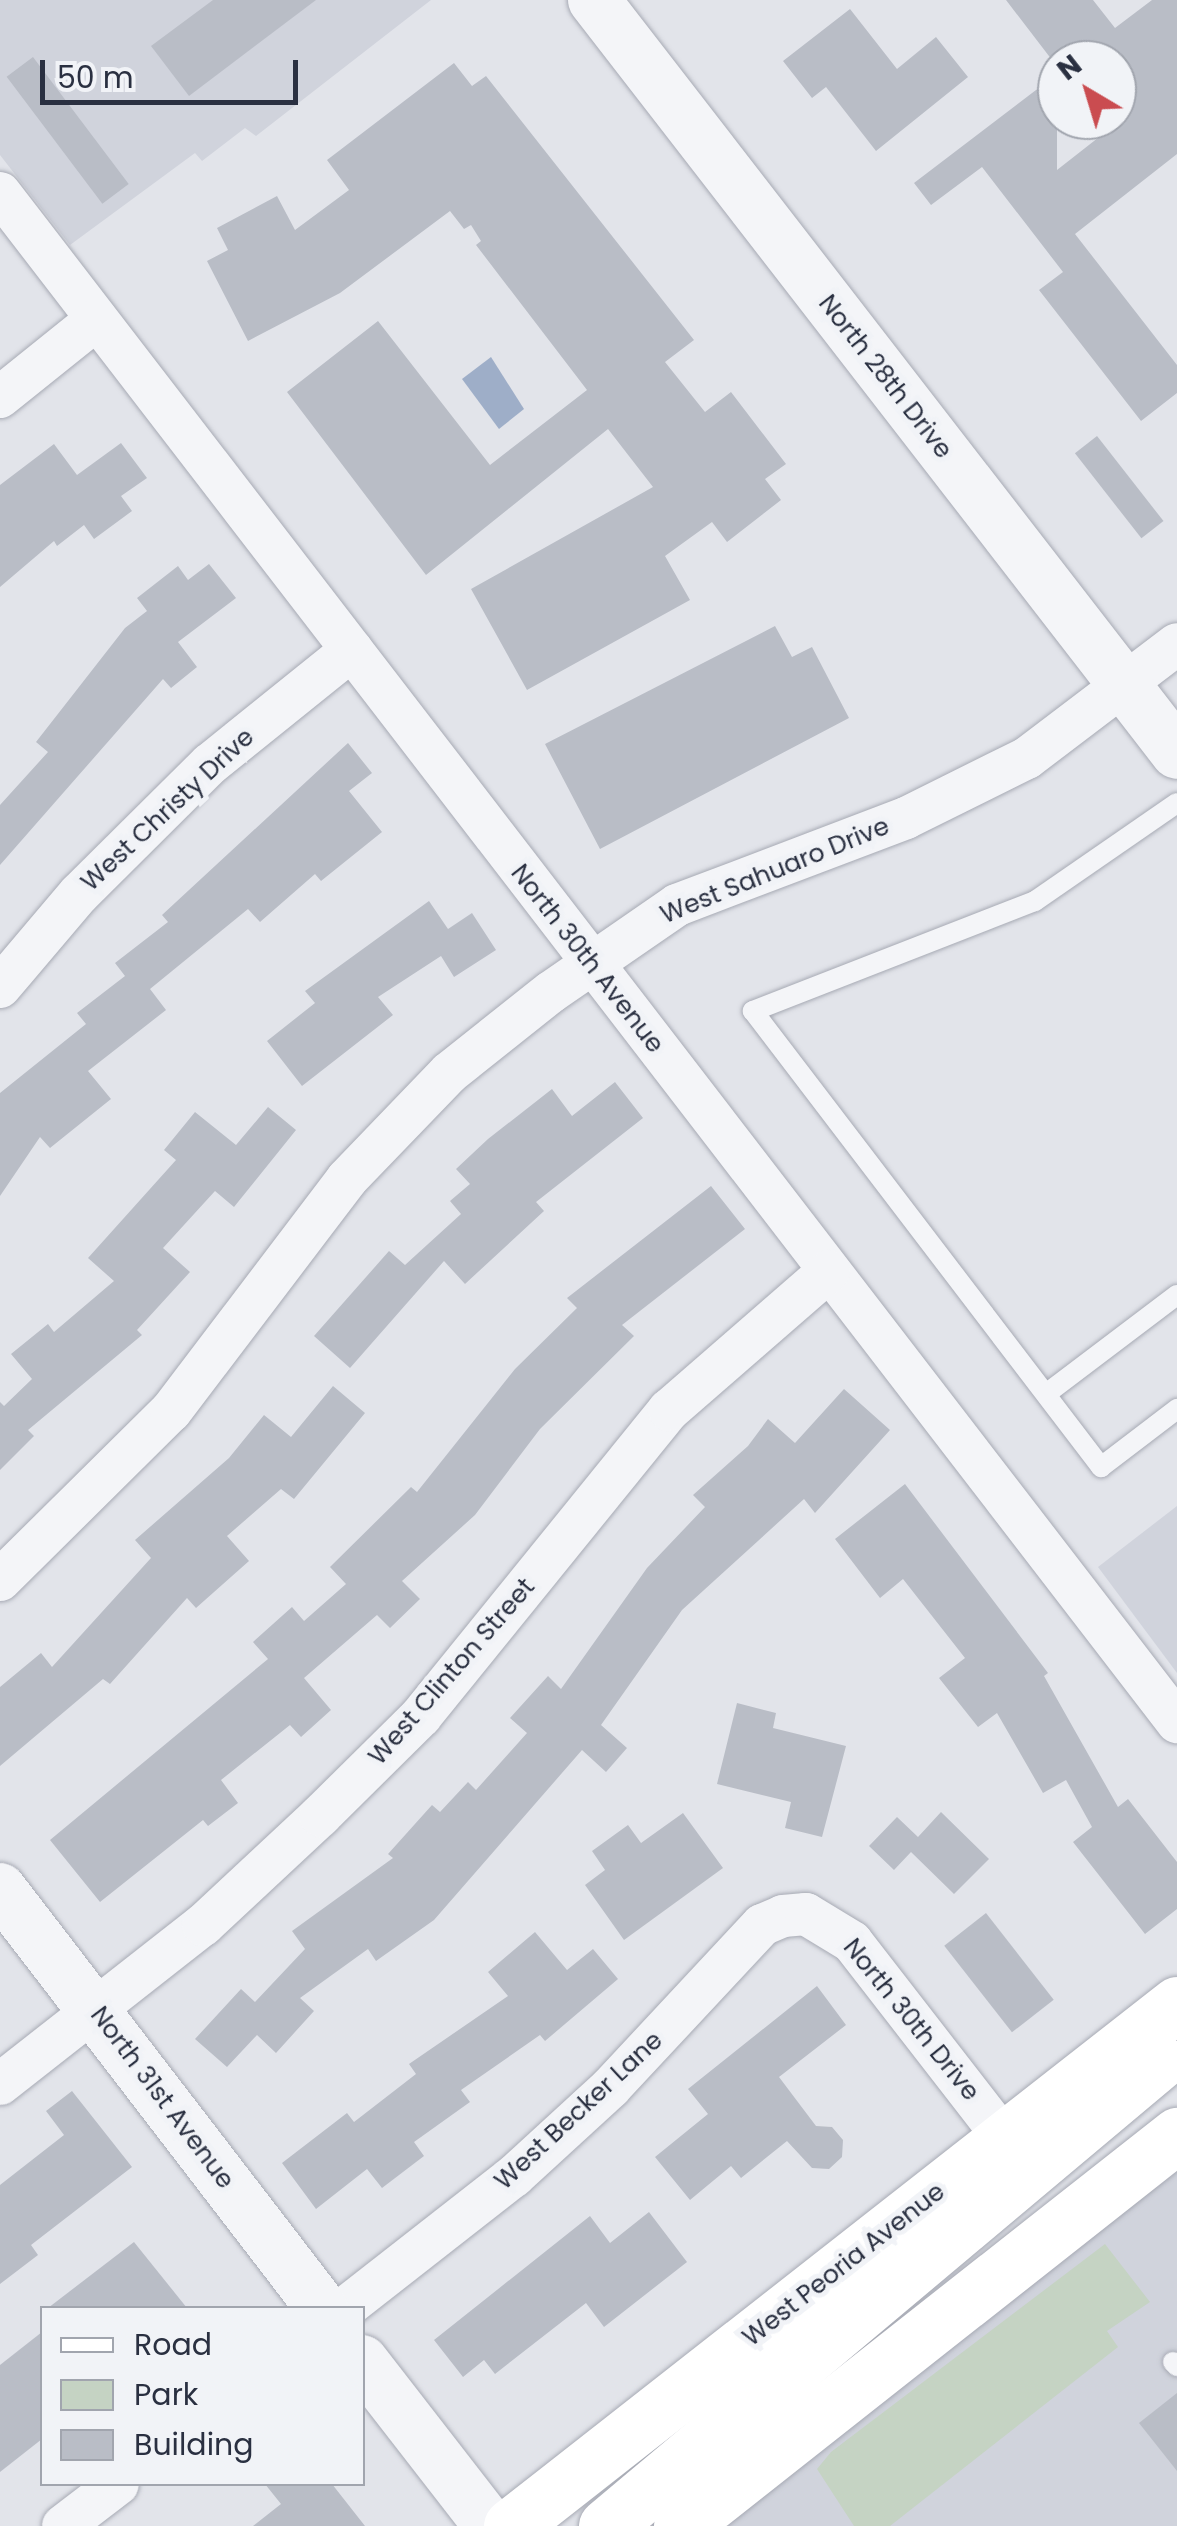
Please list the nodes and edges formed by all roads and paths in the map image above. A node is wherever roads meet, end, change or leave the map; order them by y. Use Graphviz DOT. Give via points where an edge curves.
graph roads {
  1 [pos="594,0"];
  2 [pos="0,193"];
  3 [pos="97,319"];
  4 [pos="0,398"];
  5 [pos="1177,644"];
  6 [pos="352,650"];
  7 [pos="1123,685"];
  8 [pos="1177,753"];
  9 [pos="1177,803"];
  10 [pos="589,964"];
  11 [pos="0,986"];
  12 [pos="829,1271"];
  13 [pos="1177,1296"];
  14 [pos="1046,1394"];
  15 [pos="1177,1409"];
  16 [pos="0,1580"];
  17 [pos="1177,1722"];
  18 [pos="0,1889"];
  19 [pos="806,1914"];
  20 [pos="1177,2004"];
  21 [pos="95,2010"];
  22 [pos="1177,2046"];
  23 [pos="0,2084"];
  24 [pos="1177,2135"];
  25 [pos="1005,2139"];
  26 [pos="320,2306"];
  27 [pos="347,2306"];
  28 [pos="365,2365"];
  29 [pos="115,2486"];
  30 [pos="63,2526"];
  31 [pos="490,2526"];
  32 [pos="511,2526"];
  33 [pos="606,2526"];
  34 [pos="681,2526"];
  1 -- 7 [label="street, North 28th Drive"];
  2 -- 3 [label="street, North 30th Avenue"];
  3 -- 4 [label="street"];
  3 -- 6 [label="street, North 30th Avenue"];
  5 -- 7 [label="street, West Sahuaro Drive"];
  6 -- 10 [label="street, North 30th Avenue"];
  6 -- 11 [label="street, West Christy Drive" via="196,776 79,894"];
  7 -- 8 [label="street, North 28th Drive"];
  7 -- 10 [label="street, West Sahuaro Drive" via="1028,758 906,818 676,905"];
  9 -- 14 [label="lane" via="1035,901 752,1011"];
  10 -- 12 [label="street, North 30th Avenue"];
  10 -- 16 [label="street, West Sahuaro Drive" via="450,1073 347,1179 170,1411"];
  12 -- 17 [label="street, North 30th Avenue"];
  12 -- 21 [label="street, West Clinton Street" via="669,1410 421,1716 203,1925"];
  13 -- 14 [label="lane"];
  14 -- 15 [label="lane" via="1101,1467"];
  18 -- 21 [label="street, North 31st Avenue"];
  19 -- 25 [label="street, North 30th Drive" via="852,1942"];
  19 -- 27 [label="street, West Becker Lane" via="762,1925 568,2126"];
  20 -- 25 [label="main road, West Peoria Avenue"];
  21 -- 23 [label="street, West Clinton Street"];
  21 -- 26 [label="street, North 31st Avenue"];
  22 -- 33 [label="main road"];
  24 -- 34 [label="main road"];
  25 -- 32 [label="main road, West Peoria Avenue"];
  28 -- 31 [label="street"];
  29 -- 30 [label="street"];
}
